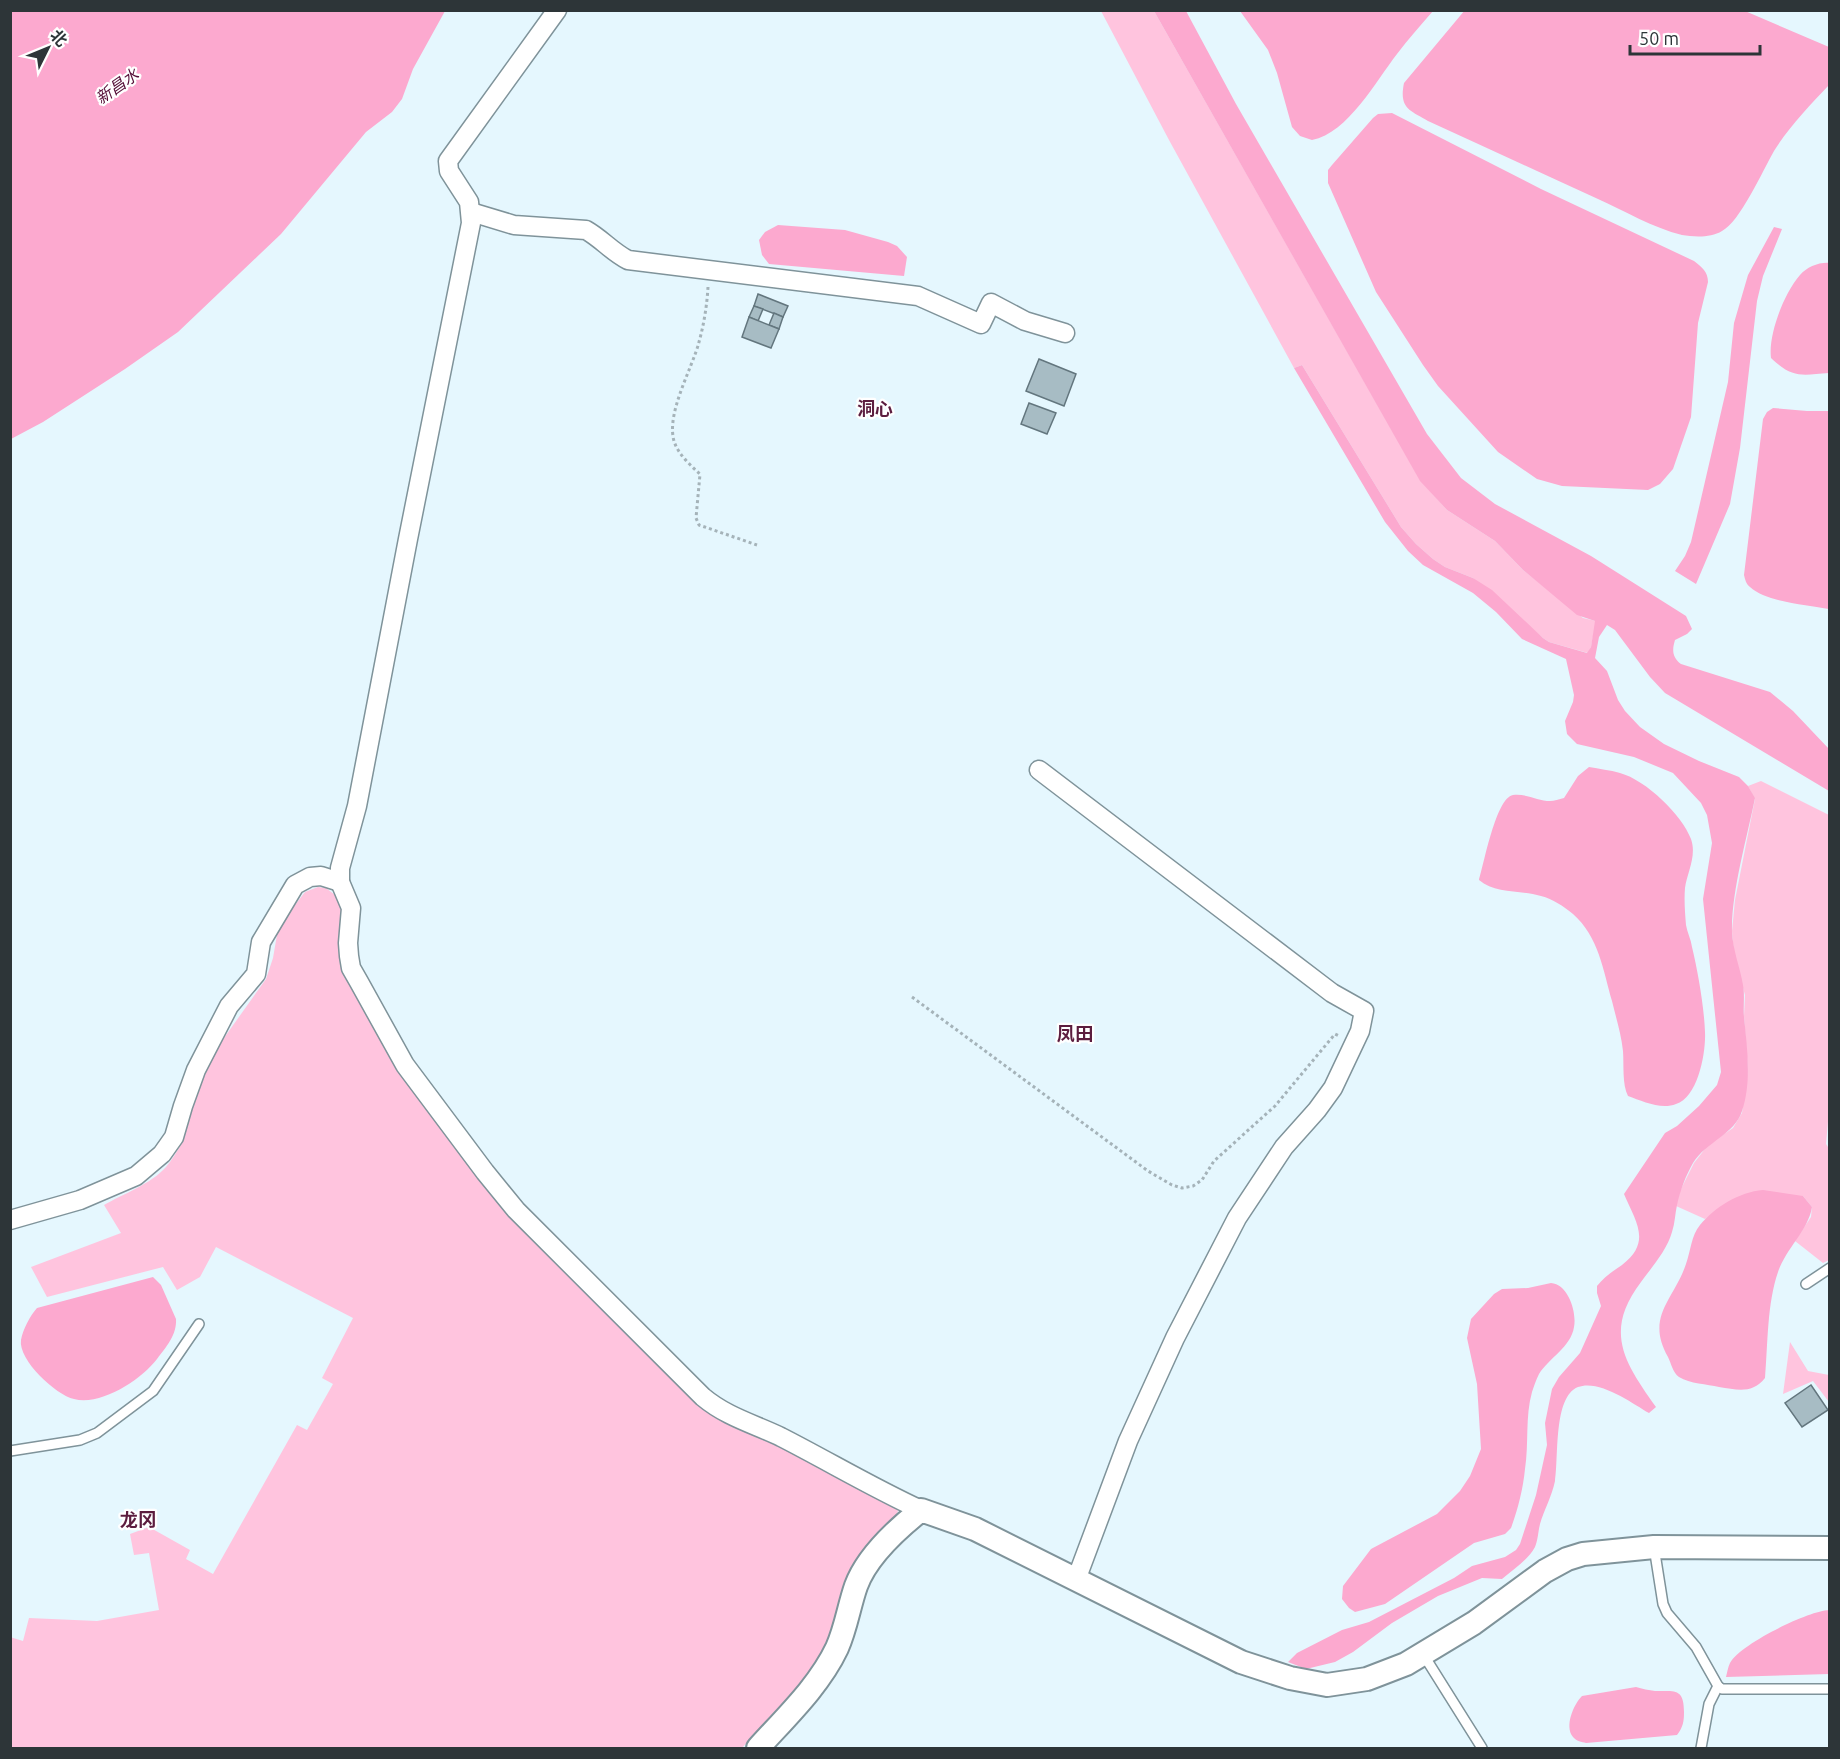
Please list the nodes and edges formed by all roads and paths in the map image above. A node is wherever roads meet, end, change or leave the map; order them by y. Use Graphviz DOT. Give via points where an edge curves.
graph roads {
  1 [pos="557,10"];
  2 [pos="471,213"];
  3 [pos="709,270"];
  4 [pos="1065,333"];
  5 [pos="757,545"];
  6 [pos="1040,770"];
  7 [pos="340,882"];
  8 [pos="912,997"];
  9 [pos="1354,1045"];
  10 [pos="10,1220"];
  11 [pos="1830,1269"];
  12 [pos="1806,1284"];
  13 [pos="200,1324"];
  14 [pos="10,1451"];
  15 [pos="921,1510"];
  16 [pos="1654,1547"];
  17 [pos="1830,1548"];
  18 [pos="1076,1580"];
  19 [pos="1423,1654"];
  20 [pos="1718,1686"];
  21 [pos="1830,1689"];
  22 [pos="758,1749"];
  23 [pos="1482,1749"];
  24 [pos="1701,1749"];
  1 -- 2 [label="street" via="450,156 449,171 464,192"];
  2 -- 3 [label="street" via="514,225 586,230 628,260"];
  2 -- 7 [label="street"];
  3 -- 4 [label="street" via="918,296 981,324 991,303 1025,321"];
  3 -- 5 [label="path" via="699,344 676,409 674,441 699,474 699,525"];
  6 -- 9 [label="street" via="1332,993 1364,1011"];
  7 -- 10 [label="street" via="321,876 295,885 261,942 256,974 229,1006 196,1070 174,1137 162,1154 143,1172 99,1192"];
  7 -- 15 [label="street" via="351,908 349,956 358,982 405,1065 516,1210 713,1406"];
  8 -- 9 [label="path" via="1148,1171 1182,1188 1202,1180 1214,1161 1275,1106 1335,1034"];
  9 -- 18 [label="street" via="1333,1088 1284,1147 1237,1218 1175,1338 1128,1441"];
  11 -- 12 [label="lane"];
  13 -- 14 [label="lane" via="153,1391 97,1433 80,1440"];
  15 -- 18 [label="street" via="975,1528"];
  15 -- 22 [label="street" via="883,1546 865,1570 838,1646 827,1665"];
  16 -- 17 [label="street"];
  16 -- 19 [label="street" via="1599,1551 1567,1559"];
  16 -- 20 [label="lane" via="1663,1604 1696,1647"];
  18 -- 19 [label="street" via="1217,1652 1290,1678 1327,1685 1347,1683 1387,1673"];
  19 -- 23 [label="lane"];
  20 -- 21 [label="lane"];
  20 -- 24 [label="lane" via="1709,1704"];
}
